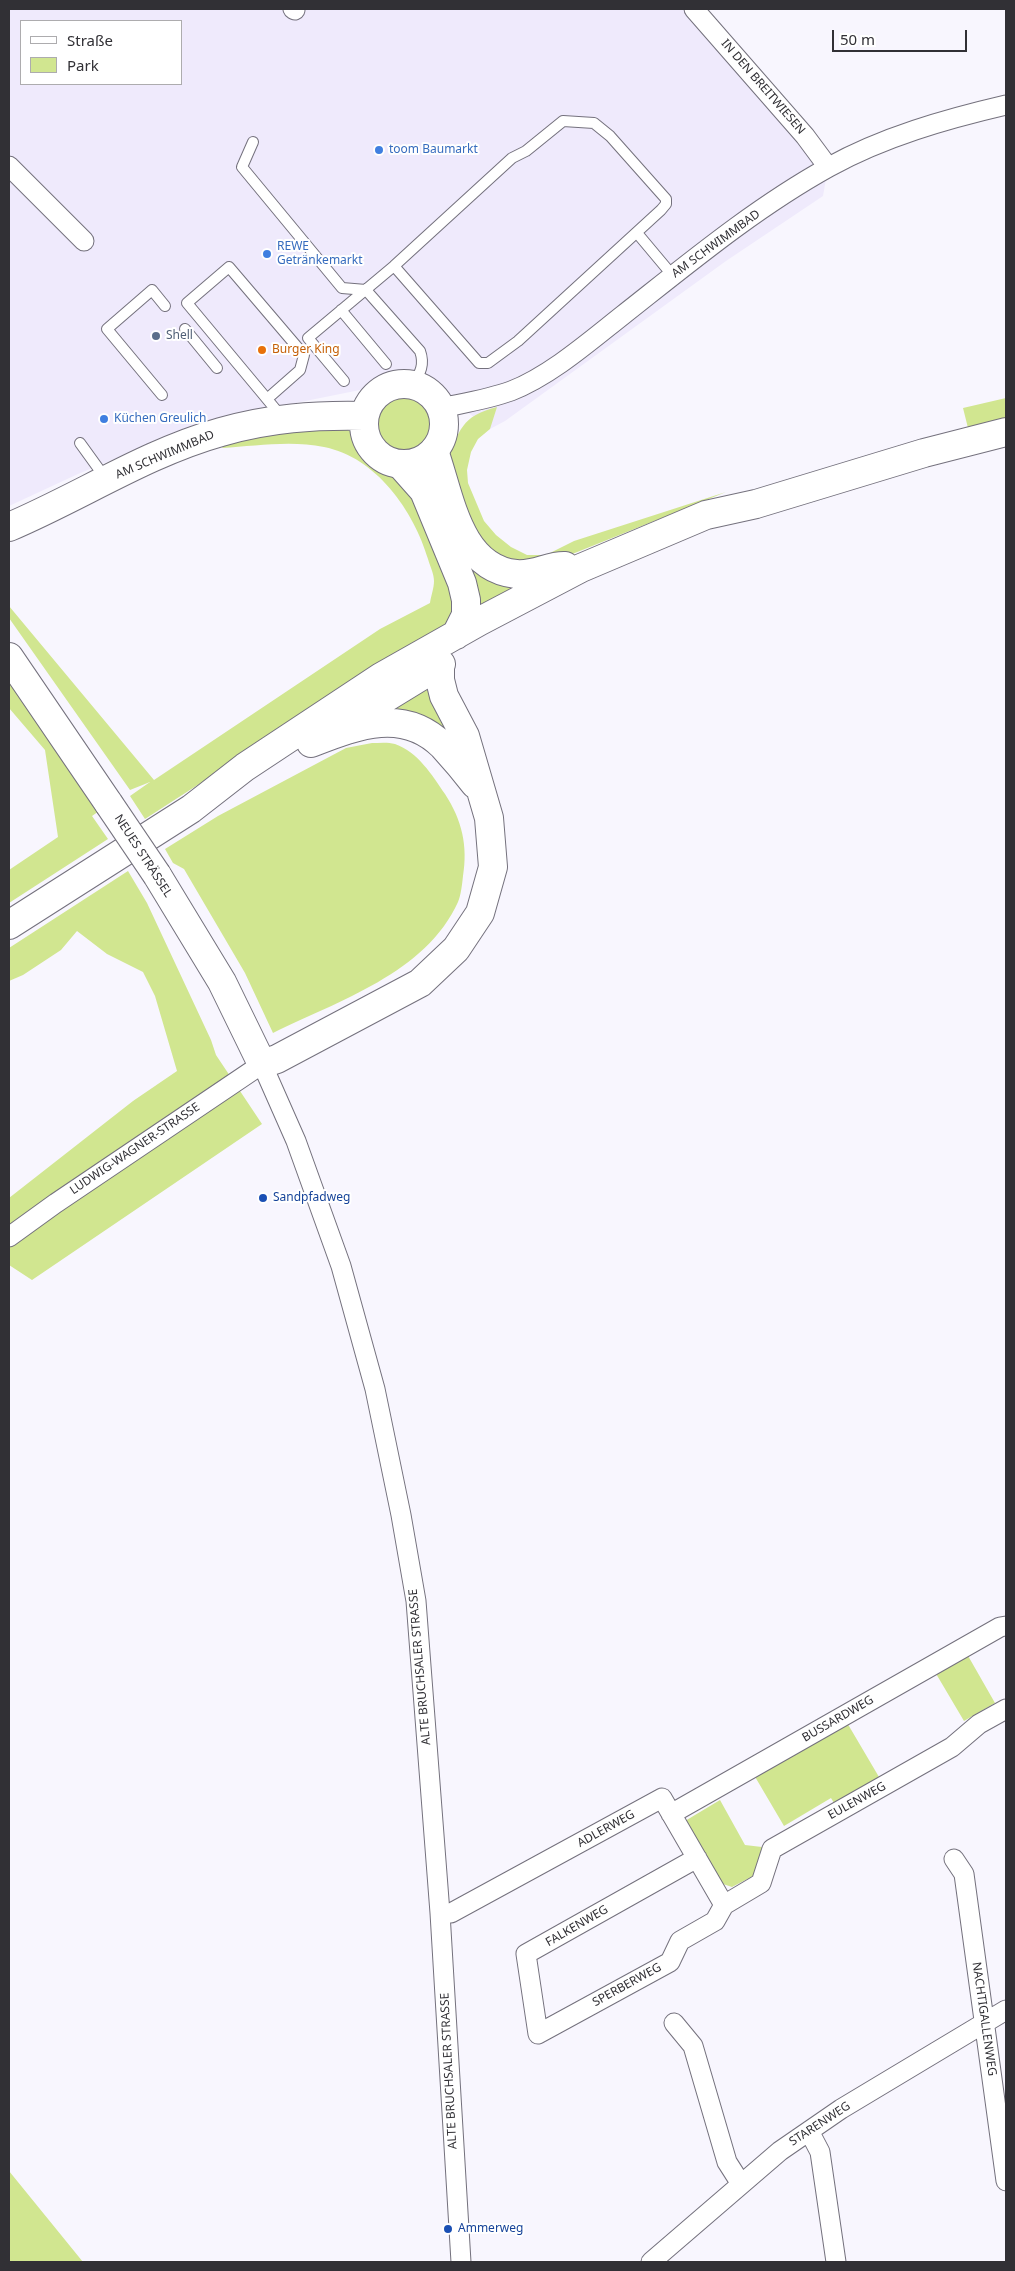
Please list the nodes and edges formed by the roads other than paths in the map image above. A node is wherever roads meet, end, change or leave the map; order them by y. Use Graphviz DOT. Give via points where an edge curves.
graph roads {
  1 [pos="694,9"];
  2 [pos="1006,105"];
  3 [pos="253,142"];
  4 [pos="9,166"];
  5 [pos="828,167"];
  6 [pos="637,233"];
  7 [pos="84,241"];
  8 [pos="394,266"];
  9 [pos="673,276"];
  10 [pos="366,290"];
  11 [pos="165,306"];
  12 [pos="341,310"];
  13 [pos="185,328"];
  14 [pos="386,364"];
  15 [pos="217,368"];
  16 [pos="344,380"];
  17 [pos="413,385"];
  18 [pos="162,395"];
  19 [pos="441,408"];
  20 [pos="275,409"];
  21 [pos="364,416"];
  22 [pos="1006,432"];
  23 [pos="80,443"];
  24 [pos="434,451"];
  25 [pos="401,465"];
  26 [pos="107,480"];
  27 [pos="756,504"];
  28 [pos="21,522"];
  29 [pos="9,541"];
  30 [pos="581,568"];
  31 [pos="456,635"];
  32 [pos="9,657"];
  33 [pos="440,665"];
  34 [pos="311,743"];
  35 [pos="483,793"];
  36 [pos="191,809"];
  37 [pos="9,925"];
  38 [pos="262,1064"];
  39 [pos="9,1237"];
  40 [pos="1006,1626"];
  41 [pos="1006,1709"];
  42 [pos="671,1814"];
  43 [pos="697,1858"];
  44 [pos="954,1859"];
  45 [pos="724,1905"];
  46 [pos="440,1913"];
  47 [pos="1006,2010"];
  48 [pos="985,2022"];
  49 [pos="674,2023"];
  50 [pos="538,2034"];
  51 [pos="809,2131"];
  52 [pos="1006,2181"];
  53 [pos="741,2184"];
  54 [pos="461,2262"];
  55 [pos="651,2262"];
  56 [pos="836,2262"];
  1 -- 5 [label="street, IN DEN BREITWIESEN" via="799,128"];
  2 -- 5 [label="street, AM SCHWIMMBAD" via="884,142"];
  3 -- 10 [label="lane" via="242,166 342,288"];
  4 -- 7 [label="street"];
  5 -- 9 [label="street, AM SCHWIMMBAD" via="768,206"];
  6 -- 8 [label="lane" via="518,341 488,363 479,363"];
  6 -- 8 [label="lane" via="661,210 666,199 610,136 594,123 563,121 526,152 512,158"];
  6 -- 9 [label="lane"];
  8 -- 10 [label="lane"];
  9 -- 19 [label="street, AM SCHWIMMBAD" via="546,372 511,391"];
  10 -- 12 [label="lane"];
  10 -- 17 [label="lane" via="420,351 422,370"];
  11 -- 18 [label="lane" via="152,290 107,329"];
  12 -- 14 [label="lane"];
  12 -- 16 [label="lane" via="308,338"];
  13 -- 15 [label="lane"];
  17 -- 19 [label="main road" via="430,393"];
  17 -- 21 [label="main road" via="382,390 374,397"];
  19 -- 24 [label="main road" via="444,431"];
  20 -- 20 [label="lane" via="300,370 304,355 229,267 186,303"];
  20 -- 21 [label="main road, AM SCHWIMMBAD" via="326,416"];
  20 -- 26 [label="main road, AM SCHWIMMBAD" via="170,450"];
  21 -- 25 [label="main road" via="369,445 382,459"];
  22 -- 27 [label="main road" via="924,453"];
  23 -- 26 [label="lane"];
  24 -- 25 [label="main road" via="419,462"];
  24 -- 30 [label="main road" via="454,515 481,559 502,572 517,574 561,566"];
  25 -- 31 [label="main road" via="424,492 462,583 466,615"];
  26 -- 28 [label="main road, AM SCHWIMMBAD"];
  27 -- 30 [label="main road" via="706,515"];
  27 -- 33 [label="main road" via="583,585"];
  28 -- 29 [label="main road, AM SCHWIMMBAD"];
  30 -- 31 [label="main road"];
  31 -- 36 [label="main road" via="381,677 317,719 245,767"];
  32 -- 38 [label="main road, NEUES STRÄSSEL, bridge" via="157,875 222,982"];
  33 -- 34 [label="main road"];
  33 -- 35 [label="main road" via="444,696 465,736"];
  34 -- 35 [label="main road" via="352,727 395,722 420,730 442,745"];
  34 -- 36 [label="main road" via="254,779"];
  35 -- 38 [label="main road" via="489,818 493,867 480,913 456,949 420,983"];
  36 -- 37 [label="main road"];
  38 -- 39 [label="street, LUDWIG-WAGNER-STRASSE"];
  38 -- 46 [label="street, ALTE BRUCHSALER STRASSE" via="320,1204 341,1266 375,1390 416,1601"];
  40 -- 42 [label="street, BUSSARDWEG"];
  41 -- 45 [label="street, EULENWEG" via="979,1724 952,1748 772,1849 762,1883"];
  42 -- 43 [label="street, ADLERWEG"];
  42 -- 46 [label="street, ADLERWEG" via="662,1798 451,1913"];
  43 -- 45 [label="street, ADLERWEG"];
  43 -- 50 [label="street, FALKENWEG" via="526,1954"];
  44 -- 48 [label="street, NACHTIGALLENWEG" via="964,1874"];
  45 -- 50 [label="street, SPERBERWEG" via="715,1921 680,1942 670,1962"];
  46 -- 54 [label="street, ALTE BRUCHSALER STRASSE"];
  47 -- 48 [label="street, STARENWEG"];
  48 -- 51 [label="street, STARENWEG"];
  48 -- 52 [label="street, NACHTIGALLENWEG"];
  49 -- 53 [label="street" via="693,2046 727,2162"];
  51 -- 53 [label="street, STARENWEG"];
  51 -- 56 [label="street" via="820,2152"];
  53 -- 55 [label="street, STARENWEG"];
}
